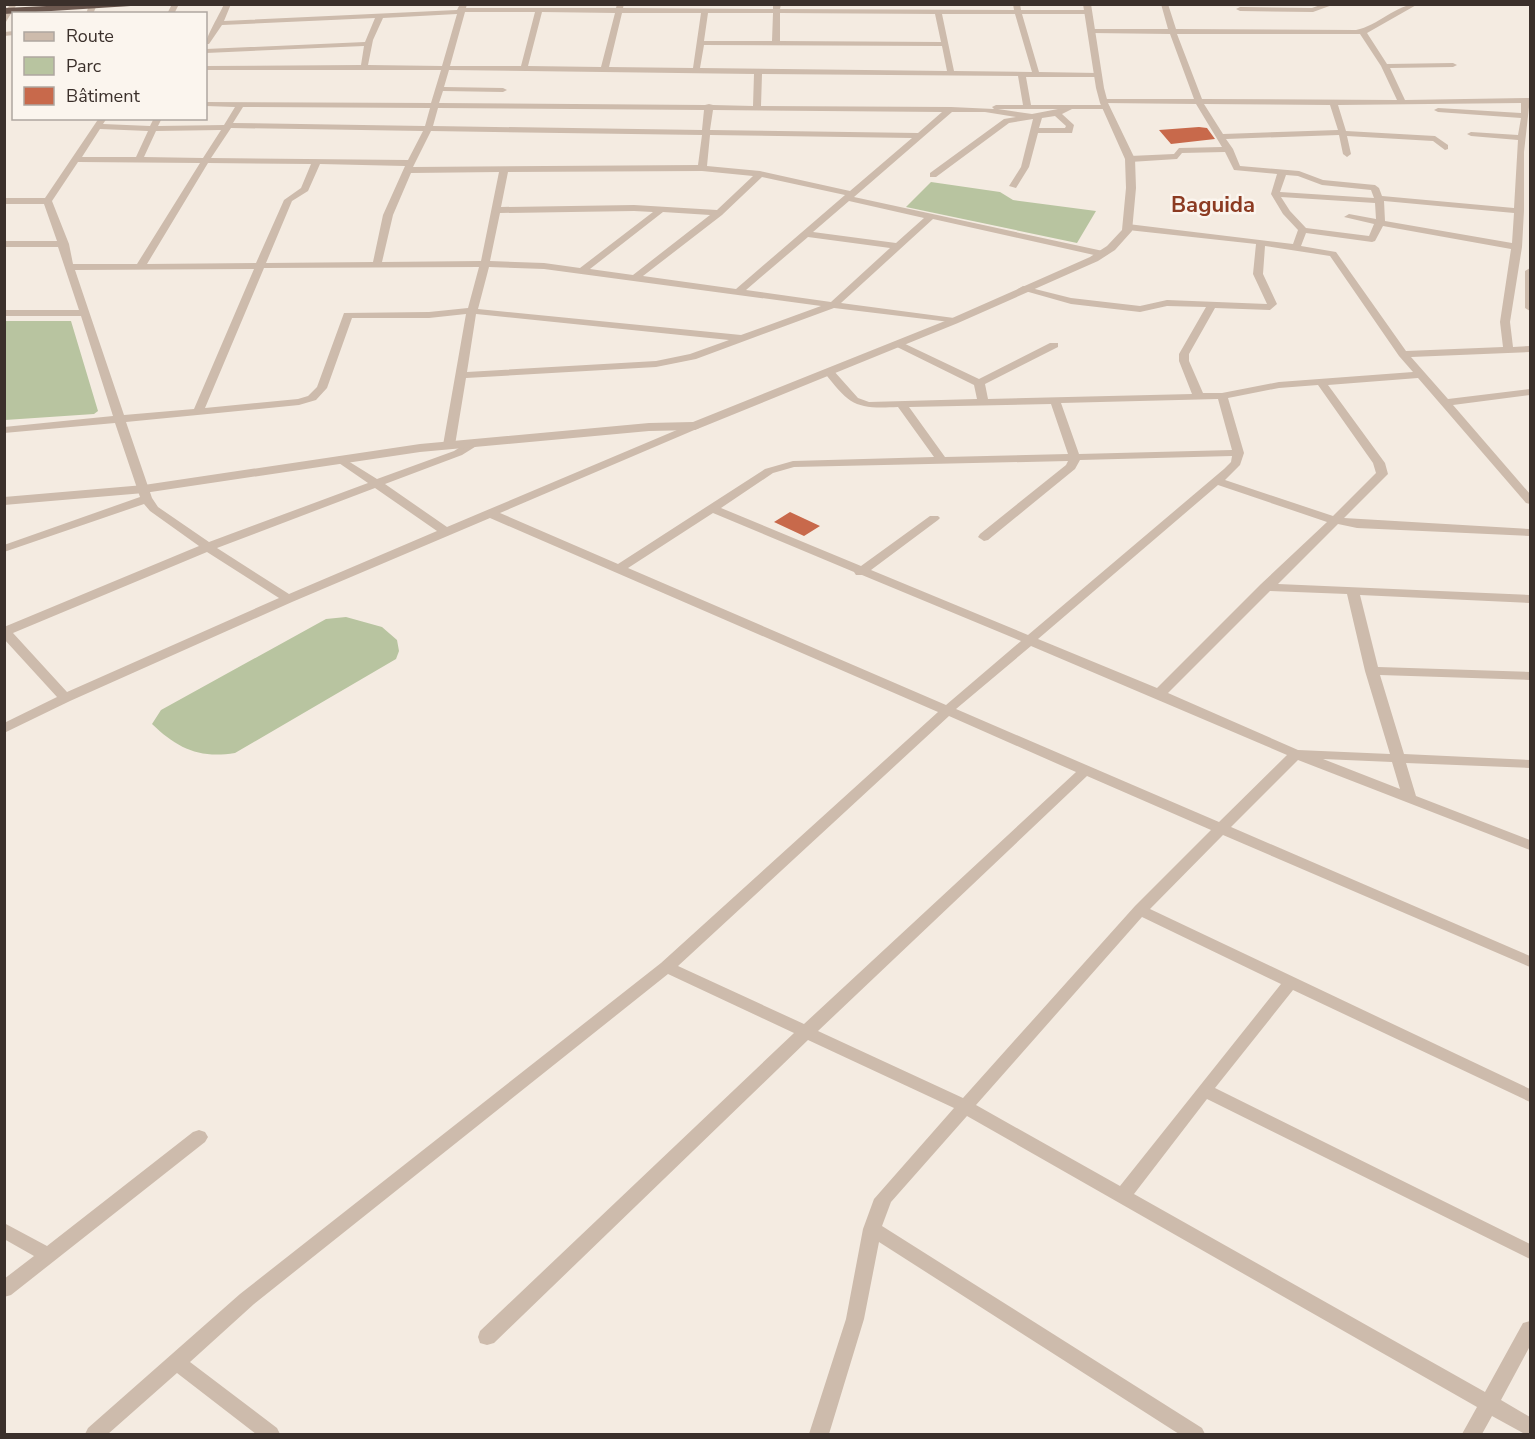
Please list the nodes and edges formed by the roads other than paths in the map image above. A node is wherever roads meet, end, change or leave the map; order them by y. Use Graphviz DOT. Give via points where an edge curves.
graph roads {
  1 [pos="81,4"];
  2 [pos="158,4"];
  3 [pos="228,4"];
  4 [pos="1164,4"];
  5 [pos="1332,4"];
  6 [pos="1415,4"];
  7 [pos="1239,7"];
  8 [pos="9,8"];
  9 [pos="620,8"];
  10 [pos="777,8"];
  11 [pos="855,8"];
  12 [pos="1017,8"];
  13 [pos="1087,8"];
  14 [pos="462,9"];
  15 [pos="90,10"];
  16 [pos="539,11"];
  17 [pos="705,11"];
  18 [pos="938,12"];
  19 [pos="380,16"];
  20 [pos="4,23"];
  21 [pos="220,23"];
  22 [pos="1092,31"];
  23 [pos="1173,31"];
  24 [pos="1249,32"];
  25 [pos="1363,32"];
  26 [pos="207,41"];
  27 [pos="701,43"];
  28 [pos="776,43"];
  29 [pos="943,44"];
  30 [pos="367,45"];
  31 [pos="207,51"];
  32 [pos="1453,65"];
  33 [pos="364,66"];
  34 [pos="1385,66"];
  35 [pos="445,67"];
  36 [pos="207,68"];
  37 [pos="524,68"];
  38 [pos="604,70"];
  39 [pos="696,71"];
  40 [pos="758,72"];
  41 [pos="951,73"];
  42 [pos="1021,73"];
  43 [pos="1036,74"];
  44 [pos="1098,75"];
  45 [pos="439,89"];
  46 [pos="503,90"];
  47 [pos="1528,100"];
  48 [pos="1403,103"];
  49 [pos="207,104"];
  50 [pos="1105,104"];
  51 [pos="240,105"];
  52 [pos="435,105"];
  53 [pos="1201,105"];
  54 [pos="709,106"];
  55 [pos="1028,106"];
  56 [pos="1334,106"];
  57 [pos="757,107"];
  58 [pos="1071,107"];
  59 [pos="951,109"];
  60 [pos="985,110"];
  61 [pos="1057,113"];
  62 [pos="1526,116"];
  63 [pos="1036,117"];
  64 [pos="157,120"];
  65 [pos="100,122"];
  66 [pos="228,126"];
  67 [pos="154,128"];
  68 [pos="428,129"];
  69 [pos="1037,130"];
  70 [pos="706,132"];
  71 [pos="1342,133"];
  72 [pos="1472,134"];
  73 [pos="920,136"];
  74 [pos="1222,137"];
  75 [pos="1522,138"];
  76 [pos="1445,147"];
  77 [pos="1229,149"];
  78 [pos="1347,154"];
  79 [pos="75,159"];
  80 [pos="1130,159"];
  81 [pos="138,161"];
  82 [pos="207,162"];
  83 [pos="316,163"];
  84 [pos="409,167"];
  85 [pos="702,168"];
  86 [pos="504,170"];
  87 [pos="1282,173"];
  88 [pos="760,174"];
  89 [pos="933,175"];
  90 [pos="1520,182"];
  91 [pos="1530,183"];
  92 [pos="1013,186"];
  93 [pos="1275,194"];
  94 [pos="849,196"];
  95 [pos="1357,200"];
  96 [pos="1379,200"];
  97 [pos="4,201"];
  98 [pos="48,201"];
  99 [pos="662,209"];
  100 [pos="496,210"];
  101 [pos="1520,210"];
  102 [pos="719,213"];
  103 [pos="931,216"];
  104 [pos="1349,217"];
  105 [pos="1381,223"];
  106 [pos="1128,227"];
  107 [pos="1303,230"];
  108 [pos="808,234"];
  109 [pos="1340,236"];
  110 [pos="1261,242"];
  111 [pos="4,244"];
  112 [pos="64,244"];
  113 [pos="897,246"];
  114 [pos="1517,247"];
  115 [pos="1296,248"];
  116 [pos="1102,254"];
  117 [pos="1333,254"];
  118 [pos="377,264"];
  119 [pos="485,264"];
  120 [pos="141,265"];
  121 [pos="260,265"];
  122 [pos="71,267"];
  123 [pos="583,270"];
  124 [pos="1530,271"];
  125 [pos="636,277"];
  126 [pos="1023,289"];
  127 [pos="740,291"];
  128 [pos="833,304"];
  129 [pos="1212,305"];
  130 [pos="1530,308"];
  131 [pos="472,311"];
  132 [pos="86,313"];
  133 [pos="4,314"];
  134 [pos="954,321"];
  135 [pos="740,338"];
  136 [pos="899,344"];
  137 [pos="1054,345"];
  138 [pos="1530,349"];
  139 [pos="1508,350"];
  140 [pos="1403,354"];
  141 [pos="829,372"];
  142 [pos="461,375"];
  143 [pos="1420,375"];
  144 [pos="1321,382"];
  145 [pos="979,383"];
  146 [pos="1529,395"];
  147 [pos="1222,396"];
  148 [pos="1199,397"];
  149 [pos="1055,401"];
  150 [pos="983,402"];
  151 [pos="1444,403"];
  152 [pos="902,404"];
  153 [pos="198,411"];
  154 [pos="120,417"];
  155 [pos="695,426"];
  156 [pos="4,430"];
  157 [pos="474,442"];
  158 [pos="449,445"];
  159 [pos="1238,453"];
  160 [pos="1075,458"];
  161 [pos="340,459"];
  162 [pos="942,460"];
  163 [pos="1216,481"];
  164 [pos="374,483"];
  165 [pos="145,494"];
  166 [pos="4,501"];
  167 [pos="1530,501"];
  168 [pos="711,508"];
  169 [pos="489,513"];
  170 [pos="934,518"];
  171 [pos="1334,520"];
  172 [pos="445,531"];
  173 [pos="1530,533"];
  174 [pos="984,537"];
  175 [pos="208,547"];
  176 [pos="4,549"];
  177 [pos="619,569"];
  178 [pos="860,572"];
  179 [pos="1265,586"];
  180 [pos="1353,592"];
  181 [pos="288,599"];
  182 [pos="1530,599"];
  183 [pos="5,632"];
  184 [pos="1028,641"];
  185 [pos="1372,671"];
  186 [pos="1530,676"];
  187 [pos="1159,694"];
  188 [pos="65,698"];
  189 [pos="949,709"];
  190 [pos="4,729"];
  191 [pos="1296,754"];
  192 [pos="1396,758"];
  193 [pos="1530,764"];
  194 [pos="1087,770"];
  195 [pos="1409,796"];
  196 [pos="1220,828"];
  197 [pos="1530,845"];
  198 [pos="1140,910"];
  199 [pos="1530,962"];
  200 [pos="667,967"];
  201 [pos="1290,983"];
  202 [pos="806,1031"];
  203 [pos="1204,1090"];
  204 [pos="1530,1096"];
  205 [pos="963,1106"];
  206 [pos="199,1137"];
  207 [pos="1123,1196"];
  208 [pos="872,1229"];
  209 [pos="4,1230"];
  210 [pos="1530,1252"];
  211 [pos="48,1256"];
  212 [pos="4,1290"];
  213 [pos="1530,1329"];
  214 [pos="487,1337"];
  215 [pos="176,1362"];
  216 [pos="1489,1404"];
  217 [pos="1530,1427"];
  218 [pos="95,1434"];
  219 [pos="270,1434"];
  220 [pos="819,1434"];
  221 [pos="1196,1434"];
  222 [pos="1472,1434"];
  1 -- 8 [label="highway"];
  2 -- 15 [label="highway"];
  3 -- 21 [label="street"];
  4 -- 23 [label="street"];
  5 -- 7 [label="street" via="1313,10"];
  6 -- 25 [label="street"];
  7 -- 24 [label="street"];
  8 -- 15 [label="highway"];
  8 -- 20 [label="street"];
  9 -- 16 [label="street"];
  9 -- 17 [label="street"];
  9 -- 38 [label="street"];
  10 -- 11 [label="street"];
  10 -- 17 [label="street"];
  10 -- 28 [label="street"];
  11 -- 18 [label="street"];
  12 -- 13 [label="street"];
  12 -- 18 [label="street"];
  12 -- 43 [label="street"];
  13 -- 22 [label="street"];
  14 -- 16 [label="street"];
  14 -- 19 [label="street"];
  14 -- 35 [label="street"];
  16 -- 37 [label="street"];
  17 -- 27 [label="street"];
  18 -- 29 [label="street"];
  19 -- 21 [label="street"];
  19 -- 30 [label="street"];
  21 -- 26 [label="street"];
  22 -- 23 [label="street"];
  22 -- 44 [label="street"];
  23 -- 24 [label="street"];
  23 -- 53 [label="street"];
  24 -- 25 [label="street"];
  25 -- 34 [label="street"];
  27 -- 28 [label="street"];
  27 -- 39 [label="street"];
  28 -- 29 [label="street"];
  29 -- 41 [label="street"];
  30 -- 31 [label="street"];
  30 -- 33 [label="street"];
  32 -- 34 [label="street"];
  33 -- 35 [label="street"];
  33 -- 36 [label="street"];
  34 -- 48 [label="street"];
  35 -- 37 [label="street"];
  35 -- 45 [label="street"];
  37 -- 38 [label="street"];
  38 -- 39 [label="street"];
  39 -- 40 [label="street"];
  40 -- 41 [label="street"];
  40 -- 57 [label="street"];
  41 -- 42 [label="street"];
  42 -- 43 [label="street"];
  42 -- 55 [label="street"];
  43 -- 44 [label="street"];
  44 -- 50 [label="street"];
  45 -- 46 [label="street"];
  45 -- 52 [label="street"];
  47 -- 48 [label="street"];
  47 -- 62 [label="street"];
  48 -- 56 [label="street"];
  49 -- 51 [label="street"];
  50 -- 53 [label="street"];
  50 -- 58 [label="street"];
  50 -- 80 [label="street"];
  51 -- 52 [label="street"];
  51 -- 66 [label="street"];
  52 -- 54 [label="street" via="573,102"];
  52 -- 68 [label="street"];
  53 -- 56 [label="street"];
  53 -- 74 [label="street"];
  54 -- 57 [label="street"];
  54 -- 70 [label="street"];
  55 -- 58 [label="street"];
  55 -- 60 [label="street"];
  56 -- 62 [label="street"];
  56 -- 71 [label="street"];
  57 -- 59 [label="street"];
  58 -- 61 [label="street"];
  59 -- 60 [label="street"];
  59 -- 73 [label="street"];
  60 -- 63 [label="street"];
  61 -- 63 [label="street"];
  61 -- 69 [label="street" via="1070,125 1069,130"];
  62 -- 75 [label="street"];
  63 -- 69 [label="street"];
  63 -- 89 [label="street" via="1007,122"];
  64 -- 67 [label="street"];
  65 -- 67 [label="street"];
  65 -- 79 [label="street"];
  66 -- 67 [label="street"];
  66 -- 68 [label="street"];
  66 -- 82 [label="street"];
  67 -- 81 [label="street"];
  68 -- 70 [label="street"];
  68 -- 84 [label="street"];
  69 -- 92 [label="street" via="1025,167"];
  70 -- 73 [label="street"];
  70 -- 85 [label="street"];
  71 -- 74 [label="street"];
  71 -- 76 [label="street" via="1435,139"];
  71 -- 78 [label="street"];
  72 -- 75 [label="street"];
  73 -- 94 [label="street"];
  74 -- 77 [label="street"];
  75 -- 90 [label="street"];
  77 -- 80 [label="street" via="1179,151 1177,156"];
  77 -- 87 [label="street" via="1237,168"];
  79 -- 81 [label="street"];
  79 -- 98 [label="street"];
  80 -- 106 [label="street"];
  81 -- 82 [label="street"];
  82 -- 83 [label="street"];
  82 -- 120 [label="street" via="172,210"];
  83 -- 84 [label="street"];
  83 -- 121 [label="street" via="305,189 288,200"];
  84 -- 86 [label="street"];
  84 -- 118 [label="street" via="388,215"];
  85 -- 86 [label="street"];
  85 -- 88 [label="street"];
  86 -- 100 [label="street"];
  87 -- 93 [label="street"];
  87 -- 96 [label="street" via="1306,175 1327,183 1373,186"];
  88 -- 94 [label="street"];
  88 -- 102 [label="street"];
  90 -- 91 [label="street"];
  90 -- 101 [label="street"];
  93 -- 95 [label="street"];
  93 -- 107 [label="street"];
  94 -- 103 [label="street"];
  94 -- 108 [label="street"];
  95 -- 96 [label="street"];
  95 -- 104 [label="street"];
  96 -- 101 [label="street"];
  96 -- 105 [label="street"];
  97 -- 98 [label="street"];
  98 -- 112 [label="street"];
  99 -- 100 [label="street"];
  99 -- 102 [label="street"];
  99 -- 123 [label="street"];
  100 -- 119 [label="street"];
  101 -- 114 [label="street"];
  102 -- 125 [label="street"];
  103 -- 113 [label="street"];
  103 -- 116 [label="street"];
  104 -- 105 [label="street"];
  104 -- 109 [label="street"];
  105 -- 109 [label="street" via="1372,239"];
  105 -- 114 [label="street"];
  106 -- 110 [label="street"];
  106 -- 116 [label="street"];
  107 -- 109 [label="street"];
  107 -- 115 [label="street"];
  108 -- 113 [label="street"];
  108 -- 127 [label="street"];
  109 -- 117 [label="street"];
  110 -- 115 [label="street"];
  110 -- 129 [label="street" via="1258,273 1272,304 1263,308"];
  111 -- 112 [label="street"];
  112 -- 122 [label="street"];
  113 -- 128 [label="street"];
  114 -- 139 [label="street" via="1505,322"];
  115 -- 117 [label="street"];
  116 -- 126 [label="street"];
  117 -- 140 [label="street"];
  118 -- 119 [label="street"];
  118 -- 121 [label="street"];
  119 -- 123 [label="street"];
  119 -- 131 [label="street"];
  120 -- 121 [label="street"];
  120 -- 122 [label="street"];
  121 -- 153 [label="street"];
  122 -- 132 [label="street"];
  123 -- 125 [label="street"];
  124 -- 130 [label="street"];
  125 -- 127 [label="street"];
  126 -- 129 [label="street" via="1071,301 1140,309 1167,303"];
  126 -- 134 [label="street"];
  127 -- 128 [label="street"];
  128 -- 134 [label="street"];
  128 -- 135 [label="street"];
  129 -- 148 [label="street" via="1184,354"];
  131 -- 135 [label="street"];
  131 -- 142 [label="street"];
  131 -- 153 [label="street" via="348,315 322,388 312,398 288,404"];
  132 -- 133 [label="street"];
  132 -- 154 [label="street"];
  134 -- 136 [label="street"];
  135 -- 142 [label="street" via="675,361"];
  136 -- 141 [label="street"];
  136 -- 145 [label="street"];
  137 -- 145 [label="street"];
  138 -- 139 [label="street"];
  139 -- 140 [label="street"];
  140 -- 143 [label="street"];
  141 -- 152 [label="street" via="860,404"];
  141 -- 155 [label="street"];
  142 -- 158 [label="street"];
  143 -- 144 [label="street"];
  143 -- 151 [label="street"];
  144 -- 147 [label="street" via="1261,387"];
  144 -- 171 [label="street" via="1379,463 1382,474"];
  145 -- 150 [label="street"];
  146 -- 151 [label="street"];
  147 -- 148 [label="street"];
  147 -- 159 [label="street"];
  148 -- 149 [label="street"];
  149 -- 150 [label="street"];
  149 -- 160 [label="street"];
  150 -- 152 [label="street"];
  151 -- 167 [label="street"];
  152 -- 162 [label="street"];
  153 -- 154 [label="street"];
  154 -- 156 [label="street"];
  154 -- 165 [label="street"];
  155 -- 157 [label="street"];
  155 -- 169 [label="street"];
  157 -- 158 [label="street"];
  157 -- 164 [label="street" via="458,453"];
  158 -- 161 [label="street"];
  159 -- 160 [label="street"];
  159 -- 163 [label="street" via="1236,463"];
  160 -- 162 [label="street"];
  160 -- 174 [label="street" via="1063,475"];
  161 -- 164 [label="street"];
  161 -- 165 [label="street"];
  162 -- 168 [label="street" via="786,465 769,471"];
  163 -- 171 [label="street"];
  163 -- 184 [label="street"];
  164 -- 172 [label="street"];
  164 -- 175 [label="street"];
  165 -- 166 [label="street"];
  165 -- 175 [label="street" via="154,509"];
  165 -- 176 [label="street"];
  168 -- 177 [label="street"];
  168 -- 178 [label="street"];
  169 -- 172 [label="street"];
  169 -- 177 [label="street"];
  170 -- 178 [label="street"];
  171 -- 173 [label="street"];
  171 -- 179 [label="street"];
  172 -- 181 [label="street"];
  175 -- 181 [label="street"];
  175 -- 183 [label="street"];
  177 -- 189 [label="street"];
  178 -- 184 [label="street"];
  179 -- 180 [label="street"];
  179 -- 187 [label="street"];
  180 -- 182 [label="street"];
  180 -- 185 [label="street"];
  181 -- 188 [label="street"];
  183 -- 188 [label="street"];
  184 -- 187 [label="street"];
  184 -- 189 [label="street"];
  185 -- 186 [label="street"];
  185 -- 192 [label="street"];
  187 -- 191 [label="street"];
  188 -- 190 [label="street"];
  189 -- 194 [label="street"];
  189 -- 200 [label="street"];
  191 -- 192 [label="street"];
  191 -- 195 [label="street"];
  191 -- 196 [label="street"];
  192 -- 193 [label="street"];
  192 -- 195 [label="street"];
  194 -- 196 [label="street"];
  194 -- 202 [label="street"];
  195 -- 197 [label="street"];
  196 -- 198 [label="street"];
  196 -- 199 [label="street"];
  198 -- 201 [label="street"];
  198 -- 205 [label="street"];
  200 -- 202 [label="street"];
  200 -- 215 [label="street" via="247,1299"];
  201 -- 203 [label="street"];
  201 -- 204 [label="street"];
  202 -- 205 [label="street"];
  202 -- 214 [label="street"];
  203 -- 207 [label="street"];
  203 -- 210 [label="street"];
  205 -- 207 [label="street"];
  205 -- 208 [label="street" via="883,1199"];
  206 -- 211 [label="street"];
  207 -- 216 [label="street"];
  208 -- 220 [label="street" via="855,1319"];
  208 -- 221 [label="street"];
  209 -- 211 [label="street"];
  211 -- 212 [label="street"];
  213 -- 216 [label="street"];
  215 -- 218 [label="street"];
  215 -- 219 [label="street"];
  216 -- 217 [label="street"];
  216 -- 222 [label="street"];
}
